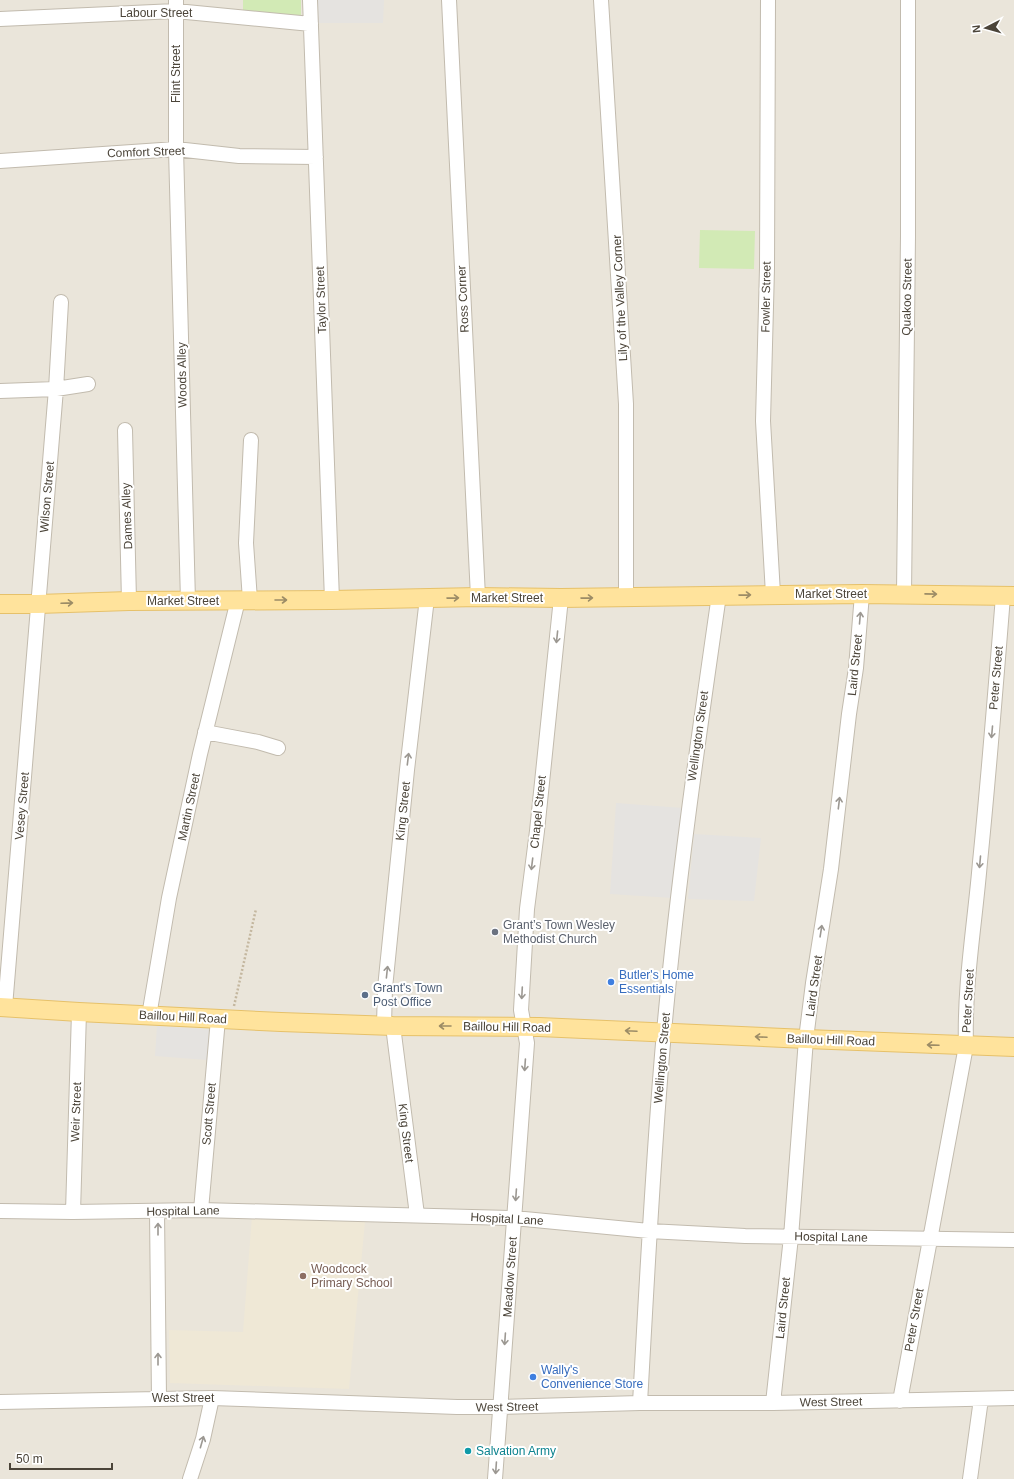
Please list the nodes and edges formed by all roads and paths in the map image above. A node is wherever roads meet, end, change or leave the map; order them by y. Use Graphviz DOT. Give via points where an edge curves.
graph roads {
  1 [pos="310,0"];
  2 [pos="449,0"];
  3 [pos="602,0"];
  4 [pos="768,0"];
  5 [pos="908,0"];
  6 [pos="176,5"];
  7 [pos="0,19"];
  8 [pos="311,24"];
  9 [pos="176,148"];
  10 [pos="316,157"];
  11 [pos="0,161"];
  12 [pos="61,302"];
  13 [pos="88,384"];
  14 [pos="56,389"];
  15 [pos="0,391"];
  16 [pos="125,430"];
  17 [pos="251,440"];
  18 [pos="773,594"];
  19 [pos="862,594"];
  20 [pos="904,594"];
  21 [pos="718,595"];
  22 [pos="1009,596"];
  23 [pos="478,597"];
  24 [pos="626,597"];
  25 [pos="427,598"];
  26 [pos="560,598"];
  27 [pos="244,600"];
  28 [pos="332,600"];
  29 [pos="129,601"];
  30 [pos="188,601"];
  31 [pos="0,604"];
  32 [pos="38,604"];
  33 [pos="205,732"];
  34 [pos="278,748"];
  35 [pos="256,909"];
  36 [pos="3,1007"];
  37 [pos="79,1012"];
  38 [pos="149,1016"];
  39 [pos="224,1019"];
  40 [pos="388,1025"];
  41 [pos="524,1027"];
  42 [pos="664,1033"];
  43 [pos="806,1039"];
  44 [pos="966,1046"];
  45 [pos="1014,1047"];
  46 [pos="201,1210"];
  47 [pos="0,1211"];
  48 [pos="158,1211"];
  49 [pos="73,1212"];
  50 [pos="417,1216"];
  51 [pos="514,1218"];
  52 [pos="649,1231"];
  53 [pos="791,1237"];
  54 [pos="929,1238"];
  55 [pos="1014,1240"];
  56 [pos="159,1398"];
  57 [pos="212,1398"];
  58 [pos="1014,1398"];
  59 [pos="981,1399"];
  60 [pos="900,1401"];
  61 [pos="0,1402"];
  62 [pos="640,1403"];
  63 [pos="773,1403"];
  64 [pos="501,1407"];
  65 [pos="190,1479"];
  66 [pos="495,1479"];
  67 [pos="970,1479"];
  1 -- 8 [label="street, Taylor Street"];
  2 -- 23 [label="street, Ross Corner"];
  3 -- 24 [label="street, Lily of the Valley Corner" via="626,404"];
  4 -- 18 [label="street, Fowler Street" via="764,422"];
  5 -- 20 [label="street, Quakoo Street"];
  6 -- 7 [label="street, Labour Street"];
  6 -- 8 [label="street, Labour Street"];
  6 -- 9 [label="street, Flint Street"];
  8 -- 10 [label="street, Taylor Street"];
  9 -- 10 [label="street, Comfort Street" via="239,156"];
  9 -- 11 [label="street, Comfort Street"];
  9 -- 30 [label="street, Woods Alley"];
  10 -- 28 [label="street, Taylor Street"];
  12 -- 14 [label="street, Wilson Street"];
  13 -- 14 [label="street"];
  14 -- 15 [label="street"];
  14 -- 32 [label="street, Wilson Street"];
  16 -- 29 [label="street, Dames Alley"];
  17 -- 27 [label="street, Martin Street"];
  18 -- 19 [label="main road, Market Street"];
  21 -- 18 [label="main road, Market Street, one-way"];
  19 -- 20 [label="main road, Market Street"];
  43 -- 19 [label="street, Laird Street, one-way" via="831,869 856,668"];
  20 -- 22 [label="main road, Market Street, one-way"];
  21 -- 24 [label="main road, Market Street"];
  21 -- 42 [label="street, Wellington Street" via="690,796"];
  22 -- 44 [label="street, Peter Street, one-way" via="970,956"];
  25 -- 23 [label="main road, Market Street, one-way"];
  23 -- 26 [label="main road, Market Street"];
  26 -- 24 [label="main road, Market Street, one-way"];
  25 -- 28 [label="main road, Market Street"];
  40 -- 25 [label="street, King Street, one-way" via="385,988"];
  26 -- 41 [label="street, Chapel Street, one-way" via="527,909 521,1010"];
  27 -- 28 [label="main road, Market Street, one-way"];
  27 -- 30 [label="main road, Market Street"];
  27 -- 33 [label="street, Martin Street"];
  29 -- 30 [label="main road, Market Street"];
  32 -- 29 [label="main road, Market Street, one-way"];
  31 -- 32 [label="main road, Market Street"];
  32 -- 36 [label="street, Vesey Street"];
  33 -- 34 [label="street"];
  33 -- 38 [label="street, Martin Street" via="169,898"];
  35 -- 39 [label="path"];
  36 -- 37 [label="main road, Baillou Hill Road"];
  37 -- 38 [label="main road, Baillou Hill Road"];
  37 -- 49 [label="street, Weir Street"];
  38 -- 39 [label="main road, Baillou Hill Road"];
  39 -- 40 [label="main road, Baillou Hill Road"];
  39 -- 46 [label="street, Scott Street"];
  41 -- 40 [label="main road, Baillou Hill Road, one-way"];
  40 -- 50 [label="street, King Street"];
  42 -- 41 [label="main road, Baillou Hill Road, one-way"];
  41 -- 51 [label="street, Meadow Street, one-way" via="527,1043"];
  43 -- 42 [label="main road, Baillou Hill Road, one-way"];
  42 -- 52 [label="street, Wellington Street"];
  44 -- 43 [label="main road, Baillou Hill Road, one-way"];
  43 -- 53 [label="street, Laird Street"];
  44 -- 45 [label="main road, Baillou Hill Road"];
  44 -- 54 [label="street, Peter Street"];
  46 -- 48 [label="street, Hospital Lane"];
  46 -- 50 [label="street, Hospital Lane"];
  47 -- 49 [label="street, Hospital Lane"];
  48 -- 49 [label="street, Hospital Lane"];
  56 -- 48 [label="street, one-way"];
  50 -- 51 [label="street, Hospital Lane"];
  51 -- 52 [label="street, Hospital Lane"];
  51 -- 64 [label="street, Meadow Street, one-way"];
  52 -- 53 [label="street, Hospital Lane"];
  52 -- 62 [label="street, Wellington Street"];
  53 -- 54 [label="street, Hospital Lane"];
  53 -- 63 [label="street, Laird Street"];
  54 -- 55 [label="street, Hospital Lane"];
  54 -- 60 [label="street, Peter Street"];
  56 -- 57 [label="street, West Street"];
  56 -- 61 [label="street, West Street"];
  57 -- 64 [label="street, West Street"];
  65 -- 57 [label="street, one-way" via="203,1439"];
  58 -- 59 [label="street, West Street"];
  59 -- 60 [label="street, West Street"];
  59 -- 67 [label="street"];
  60 -- 63 [label="street, West Street"];
  62 -- 63 [label="street, West Street"];
  62 -- 64 [label="street, West Street"];
  64 -- 66 [label="street, Meadow Street, one-way"];
}
